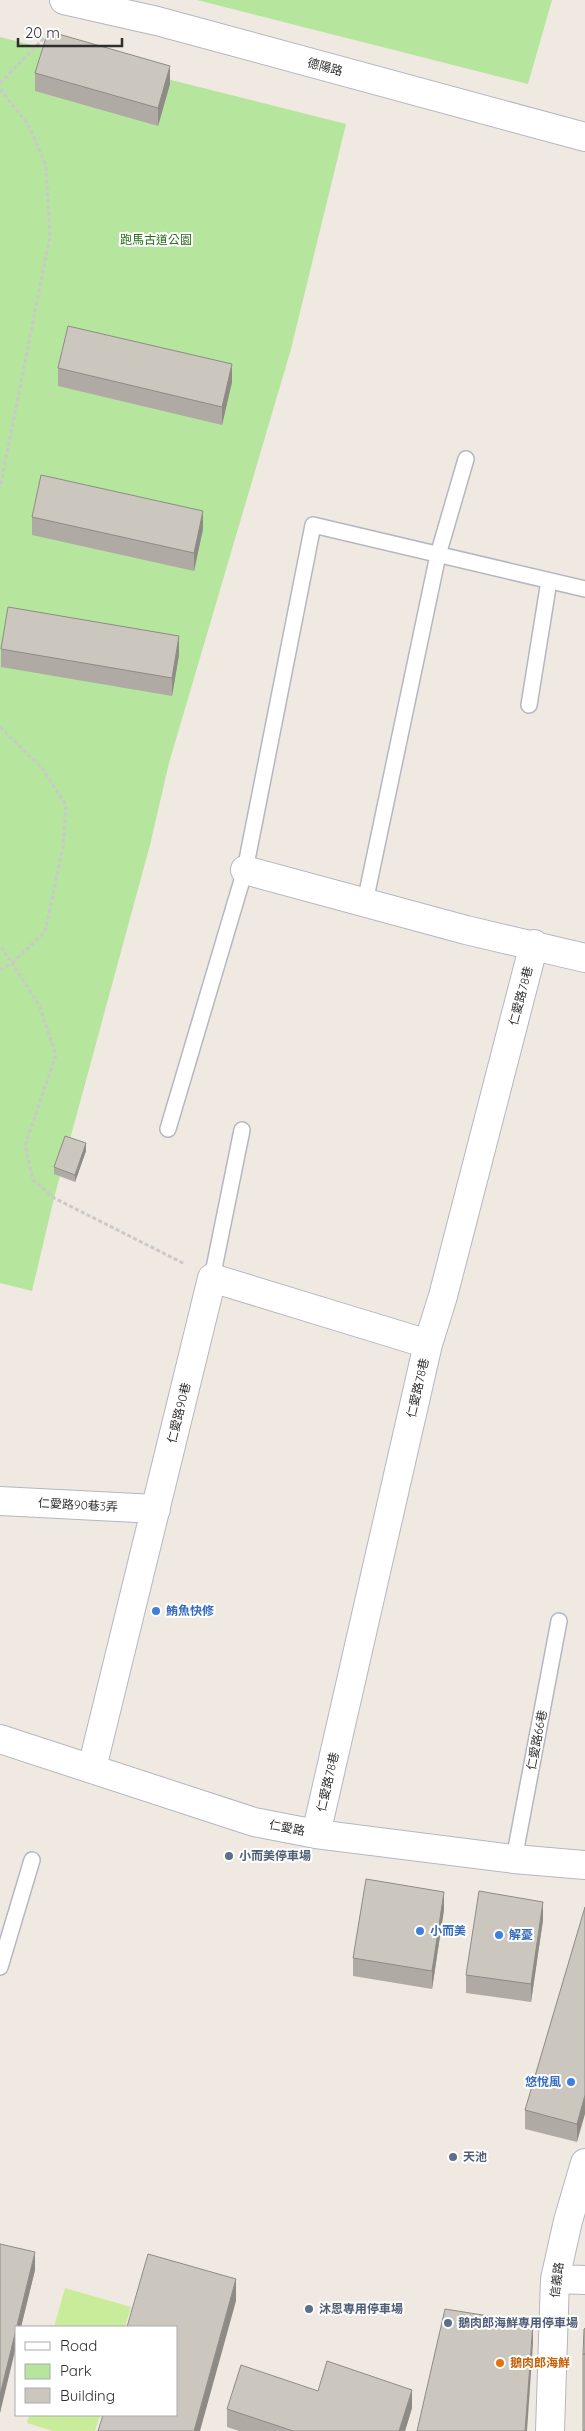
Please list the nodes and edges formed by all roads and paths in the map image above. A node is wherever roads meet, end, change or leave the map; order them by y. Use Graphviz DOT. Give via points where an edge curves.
graph roads {
  1 [pos="70,2"];
  2 [pos="0,83"];
  3 [pos="0,89"];
  4 [pos="585,138"];
  5 [pos="466,459"];
  6 [pos="0,488"];
  7 [pos="438,555"];
  8 [pos="549,580"];
  9 [pos="585,589"];
  10 [pos="529,705"];
  11 [pos="0,727"];
  12 [pos="244,870"];
  13 [pos="365,902"];
  14 [pos="534,944"];
  15 [pos="0,945"];
  16 [pos="585,958"];
  17 [pos="12,964"];
  18 [pos="0,970"];
  19 [pos="168,1129"];
  20 [pos="242,1130"];
  21 [pos="212,1278"];
  22 [pos="428,1344"];
  23 [pos="0,1501"];
  24 [pos="156,1509"];
  25 [pos="559,1621"];
  26 [pos="0,1739"];
  27 [pos="92,1768"];
  28 [pos="316,1834"];
  29 [pos="32,1860"];
  30 [pos="514,1860"];
  31 [pos="585,1864"];
  32 [pos="0,1967"];
  33 [pos="585,2162"];
  34 [pos="555,2279"];
  35 [pos="585,2280"];
  36 [pos="550,2431"];
  1 -- 2 [label="path"];
  1 -- 4 [label="street, 德陽路" via="157,21"];
  3 -- 6 [label="path" via="28,124 46,166 50,236"];
  5 -- 7 [label="lane"];
  7 -- 8 [label="lane"];
  7 -- 12 [label="lane" via="313,525"];
  7 -- 13 [label="lane"];
  8 -- 9 [label="lane"];
  8 -- 10 [label="lane"];
  11 -- 17 [label="path" via="42,768 66,805 63,846 45,932"];
  12 -- 13 [label="street"];
  12 -- 19 [label="lane"];
  13 -- 14 [label="street" via="466,930"];
  14 -- 16 [label="street"];
  14 -- 22 [label="street, 仁愛路78巷"];
  15 -- 17 [label="path"];
  17 -- 18 [label="path"];
  17 -- 21 [label="path" via="39,1005 56,1055 25,1144 33,1180 54,1198"];
  20 -- 21 [label="lane"];
  21 -- 22 [label="street"];
  21 -- 24 [label="street, 仁愛路90巷"];
  22 -- 28 [label="street, 仁愛路78巷"];
  23 -- 24 [label="street, 仁愛路90巷3弄"];
  24 -- 27 [label="street, 仁愛路90巷"];
  25 -- 30 [label="lane, 仁愛路66巷"];
  26 -- 27 [label="street, 仁愛路"];
  27 -- 28 [label="street, 仁愛路" via="254,1822"];
  28 -- 30 [label="street, 仁愛路"];
  29 -- 32 [label="lane"];
  30 -- 31 [label="street, 仁愛路"];
  33 -- 34 [label="street, 信義路"];
  34 -- 35 [label="street"];
  34 -- 36 [label="street, 信義路"];
}
